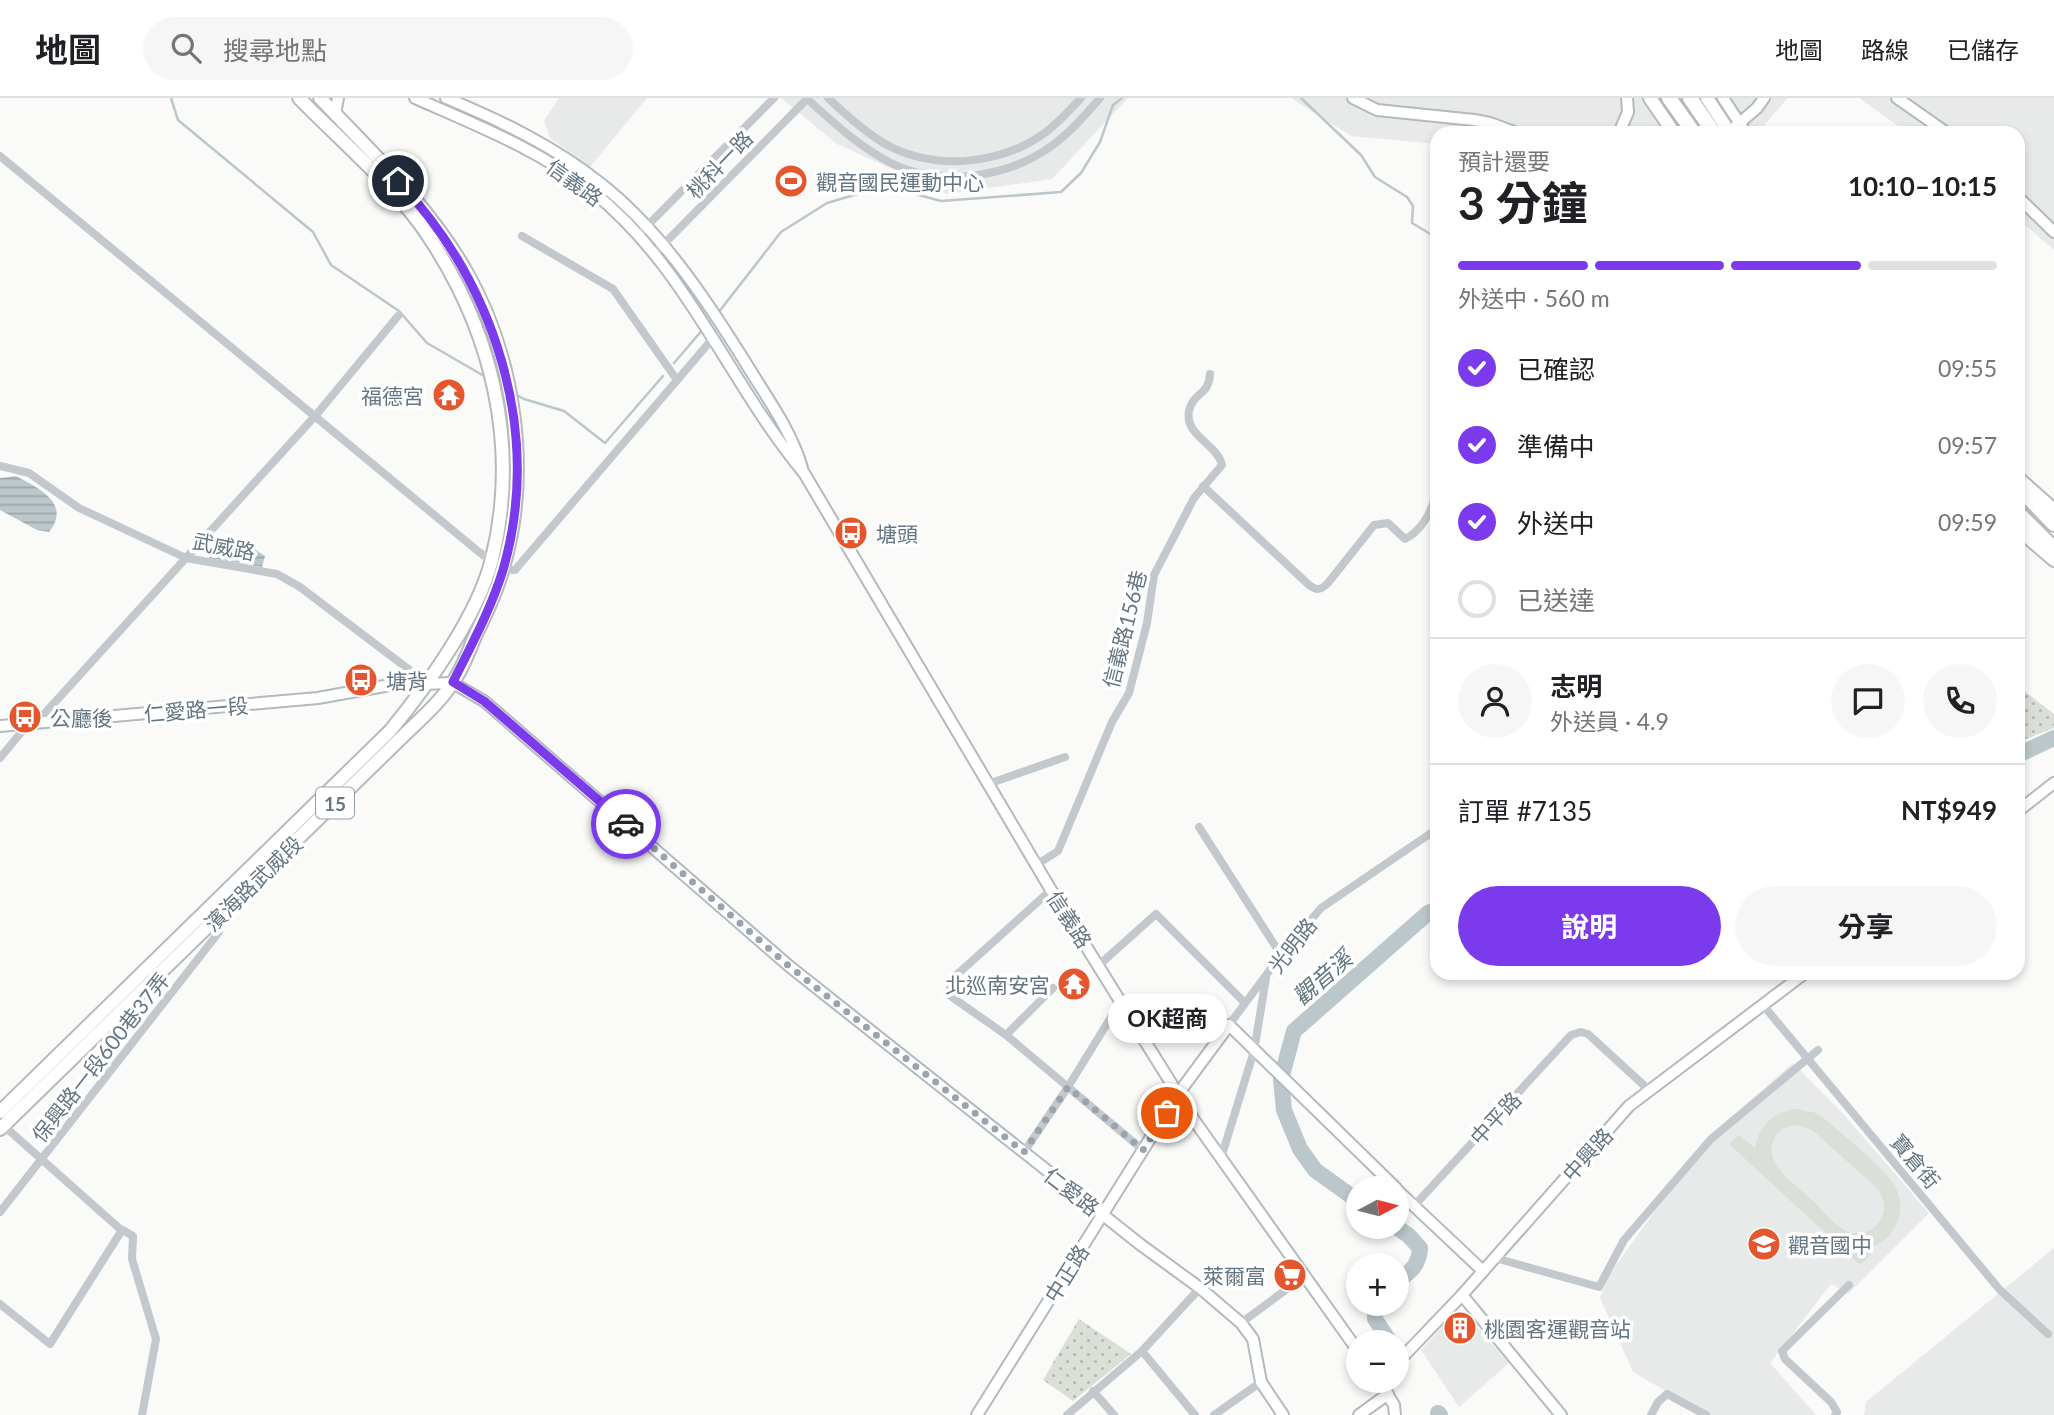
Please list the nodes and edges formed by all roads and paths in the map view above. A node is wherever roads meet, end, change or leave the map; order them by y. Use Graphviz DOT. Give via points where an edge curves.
graph roads {
  1 [pos="299,98"];
  2 [pos="320,98"];
  3 [pos="338,98"];
  4 [pos="415,98"];
  5 [pos="446,98"];
  6 [pos="774,98"];
  7 [pos="807,98"];
  8 [pos="828,98"];
  9 [pos="1081,98"];
  10 [pos="1100,98"];
  11 [pos="1353,98"];
  12 [pos="1627,98"];
  13 [pos="1650,98"];
  14 [pos="1670,98"];
  15 [pos="1690,98"];
  16 [pos="1707,98"];
  17 [pos="1723,98"];
  18 [pos="1764,98"];
  19 [pos="1897,98"];
  20 [pos="335,114"];
  21 [pos="1740,122"];
  22 [pos="1498,126"];
  23 [pos="1622,126"];
  24 [pos="1669,126"];
  25 [pos="1689,126"];
  26 [pos="1717,126"];
  27 [pos="1721,126"];
  28 [pos="1734,126"];
  29 [pos="1742,126"];
  30 [pos="1937,126"];
  31 [pos="0,156"];
  32 [pos="2025,204"];
  33 [pos="642,232"];
  34 [pos="2054,232"];
  35 [pos="522,236"];
  36 [pos="663,246"];
  37 [pos="654,254"];
  38 [pos="397,316"];
  39 [pos="712,334"];
  40 [pos="1210,374"];
  41 [pos="677,380"];
  42 [pos="316,415"];
  43 [pos="0,466"];
  44 [pos="804,473"];
  45 [pos="2025,484"];
  46 [pos="1203,486"];
  47 [pos="2025,494"];
  48 [pos="1430,510"];
  49 [pos="2054,510"];
  50 [pos="2025,520"];
  51 [pos="2054,524"];
  52 [pos="2025,535"];
  53 [pos="2054,550"];
  54 [pos="186,558"];
  55 [pos="2054,560"];
  56 [pos="491,561"];
  57 [pos="503,569"];
  58 [pos="453,682"];
  59 [pos="428,684"];
  60 [pos="32,723"];
  61 [pos="0,726"];
  62 [pos="1065,757"];
  63 [pos="0,758"];
  64 [pos="2054,783"];
  65 [pos="988,784"];
  66 [pos="2025,806"];
  67 [pos="1199,828"];
  68 [pos="1430,834"];
  69 [pos="1036,865"];
  70 [pos="1051,890"];
  71 [pos="214,921"];
  72 [pos="1281,955"];
  73 [pos="1099,965"];
  74 [pos="1267,976"];
  75 [pos="1796,980"];
  76 [pos="1053,988"];
  77 [pos="1121,1001"];
  78 [pos="1243,1001"];
  79 [pos="1763,1005"];
  80 [pos="1229,1025"];
  81 [pos="1006,1035"];
  82 [pos="1818,1050"];
  83 [pos="1255,1051"];
  84 [pos="1807,1058"];
  85 [pos="1068,1087"];
  86 [pos="1649,1090"];
  87 [pos="1178,1094"];
  88 [pos="0,1112"];
  89 [pos="2,1128"];
  90 [pos="1143,1150"];
  91 [pos="1024,1152"];
  92 [pos="1221,1158"];
  93 [pos="43,1160"];
  94 [pos="1384,1176"];
  95 [pos="1409,1201"];
  96 [pos="1414,1206"];
  97 [pos="0,1212"];
  98 [pos="1103,1215"];
  99 [pos="122,1230"];
  100 [pos="1495,1258"];
  101 [pos="1483,1271"];
  102 [pos="1306,1275"];
  103 [pos="1849,1284"];
  104 [pos="1200,1288"];
  105 [pos="1462,1295"];
  106 [pos="0,1304"];
  107 [pos="1241,1323"];
  108 [pos="1346,1333"];
  109 [pos="2048,1334"];
  110 [pos="1409,1350"];
  111 [pos="1142,1351"];
  112 [pos="1261,1382"];
  113 [pos="1093,1391"];
  114 [pos="1388,1394"];
  115 [pos="142,1415"];
  116 [pos="977,1415"];
  117 [pos="1067,1415"];
  118 [pos="1114,1415"];
  119 [pos="1195,1415"];
  120 [pos="1214,1415"];
  121 [pos="1283,1415"];
  122 [pos="1359,1415"];
  123 [pos="1395,1415"];
  124 [pos="1561,1415"];
  125 [pos="1651,1415"];
  126 [pos="1706,1415"];
  127 [pos="1835,1415"];
  1 -- 56 [label="main road, 濱海路武威段 / 15" via="407,208 465,297 486,353 500,422 499,517"];
  2 -- 20 [label="main road, 濱海路武威段 / 15"];
  3 -- 20 [label="street"];
  4 -- 33 [label="street, 信義路" via="554,164"];
  5 -- 33 [label="street, 信義路" via="514,129 580,168 602,184"];
  6 -- 33 [label="street, 桃科一路"];
  7 -- 10 [label="street" via="867,149 893,164 949,177 993,172 1034,156 1051,146"];
  7 -- 36 [label="street, 桃科一路"];
  8 -- 9 [label="street" via="888,145 928,159 956,162 978,160 1031,142"];
  11 -- 22 [label="street" via="1377,110"];
  12 -- 23 [label="street" via="1629,112"];
  13 -- 24 [label="main road"];
  14 -- 25 [label="highway"];
  15 -- 26 [label="highway"];
  16 -- 27 [label="main road"];
  17 -- 21 [label="street"];
  18 -- 21 [label="street"];
  19 -- 30 [label="street"];
  20 -- 57 [label="main road, 濱海路武威段 / 15" via="414,198 465,269 488,317 505,368 516,447 512,522"];
  21 -- 28 [label="street"];
  21 -- 29 [label="street"];
  31 -- 42 [label="street"];
  32 -- 34 [label="street"];
  33 -- 36 [label="street, 信義路"];
  33 -- 37 [label="street, 信義路"];
  35 -- 41 [label="street" via="613,289"];
  36 -- 37 [label="street, 桃科一路"];
  36 -- 44 [label="street, 信義路" via="710,307 795,443"];
  37 -- 39 [label="street, 信義路"];
  38 -- 42 [label="street"];
  39 -- 41 [label="street"];
  39 -- 44 [label="street, 信義路"];
  40 -- 46 [label="street, 信義路156巷" via="1206,390 1192,401 1188,418 1191,428 1222,462"];
  41 -- 57 [label="street" via="515,570"];
  42 -- 54 [label="street"];
  42 -- 56 [label="street"];
  43 -- 54 [label="street, 武威路" via="29,473 79,508"];
  44 -- 65 [label="street, 信義路"];
  45 -- 49 [label="main road"];
  46 -- 48 [label="street" via="1317,589 1328,583 1374,526 1388,523 1405,539"];
  46 -- 69 [label="street, 信義路156巷" via="1154,575 1129,693 1112,722 1058,851"];
  47 -- 51 [label="highway"];
  50 -- 53 [label="highway"];
  52 -- 55 [label="main road"];
  54 -- 59 [label="street, 武威路" via="277,574"];
  54 -- 60 [label="street"];
  56 -- 57 [label="street"];
  56 -- 59 [label="main road, 濱海路武威段 / 15" via="466,622"];
  57 -- 58 [label="main road, 濱海路武威段 / 15"];
  58 -- 59 [label="street"];
  58 -- 71 [label="main road, 濱海路武威段 / 15"];
  58 -- 91 [label="street, 仁愛路" via="484,701 789,966"];
  59 -- 60 [label="street, 仁愛路一段"];
  59 -- 88 [label="main road, 濱海路武威段 / 15" via="390,731"];
  60 -- 61 [label="street, 仁愛路一段"];
  60 -- 63 [label="street"];
  62 -- 65 [label="street"];
  64 -- 66 [label="street"];
  65 -- 69 [label="street, 信義路"];
  67 -- 72 [label="street"];
  68 -- 72 [label="street, 光明路" via="1321,908"];
  69 -- 70 [label="street, 信義路"];
  70 -- 73 [label="street, 信義路"];
  70 -- 81 [label="street" via="952,979 949,995"];
  71 -- 89 [label="main road, 濱海路武威段 / 15"];
  71 -- 93 [label="street, 保興路一段600巷37弄" via="219,932"];
  72 -- 74 [label="street, 光明路"];
  73 -- 77 [label="street, 信義路"];
  73 -- 78 [label="street" via="1156,914"];
  74 -- 80 [label="street, 光明路"];
  74 -- 83 [label="street"];
  75 -- 79 [label="street, 中興路"];
  76 -- 81 [label="street"];
  77 -- 85 [label="street"];
  77 -- 87 [label="street, 信義路"];
  79 -- 84 [label="street, 寶倉街"];
  79 -- 86 [label="street, 中興路"];
  80 -- 83 [label="street"];
  80 -- 87 [label="street, 光明路"];
  81 -- 85 [label="street"];
  82 -- 84 [label="street"];
  83 -- 92 [label="street"];
  83 -- 94 [label="street"];
  84 -- 100 [label="street" via="1711,1139 1624,1240 1599,1287"];
  84 -- 109 [label="street, 寶倉街" via="2000,1290"];
  85 -- 90 [label="street"];
  85 -- 91 [label="street"];
  86 -- 96 [label="street, 中平路" via="1588,1034 1571,1035"];
  86 -- 100 [label="street, 中興路" via="1629,1106"];
  87 -- 90 [label="street, 中正路"];
  87 -- 92 [label="street, 信義路"];
  89 -- 93 [label="street"];
  90 -- 98 [label="street, 中正路"];
  91 -- 98 [label="street, 仁愛路"];
  92 -- 102 [label="street, 信義路"];
  93 -- 97 [label="street, 保興路一段600巷37弄"];
  93 -- 99 [label="street"];
  95 -- 96 [label="street"];
  96 -- 101 [label="street"];
  98 -- 104 [label="street, 仁愛路"];
  98 -- 116 [label="street, 中正路"];
  99 -- 106 [label="street" via="50,1344"];
  99 -- 115 [label="street" via="133,1236 132,1259 156,1339"];
  100 -- 101 [label="street, 中興路"];
  101 -- 105 [label="street, 中興路"];
  102 -- 107 [label="street"];
  102 -- 108 [label="street, 信義路"];
  103 -- 127 [label="street" via="1783,1352 1831,1402"];
  104 -- 107 [label="street, 仁愛路"];
  104 -- 111 [label="street"];
  105 -- 110 [label="street, 中興路"];
  105 -- 124 [label="street"];
  107 -- 112 [label="street, 仁愛路" via="1253,1339"];
  111 -- 113 [label="street"];
  111 -- 119 [label="street"];
  112 -- 120 [label="street"];
  112 -- 121 [label="street, 仁愛路"];
  113 -- 117 [label="street"];
  113 -- 118 [label="street"];
  114 -- 122 [label="street"];
  114 -- 123 [label="street"];
  125 -- 126 [label="street" via="1667,1394"];
}
